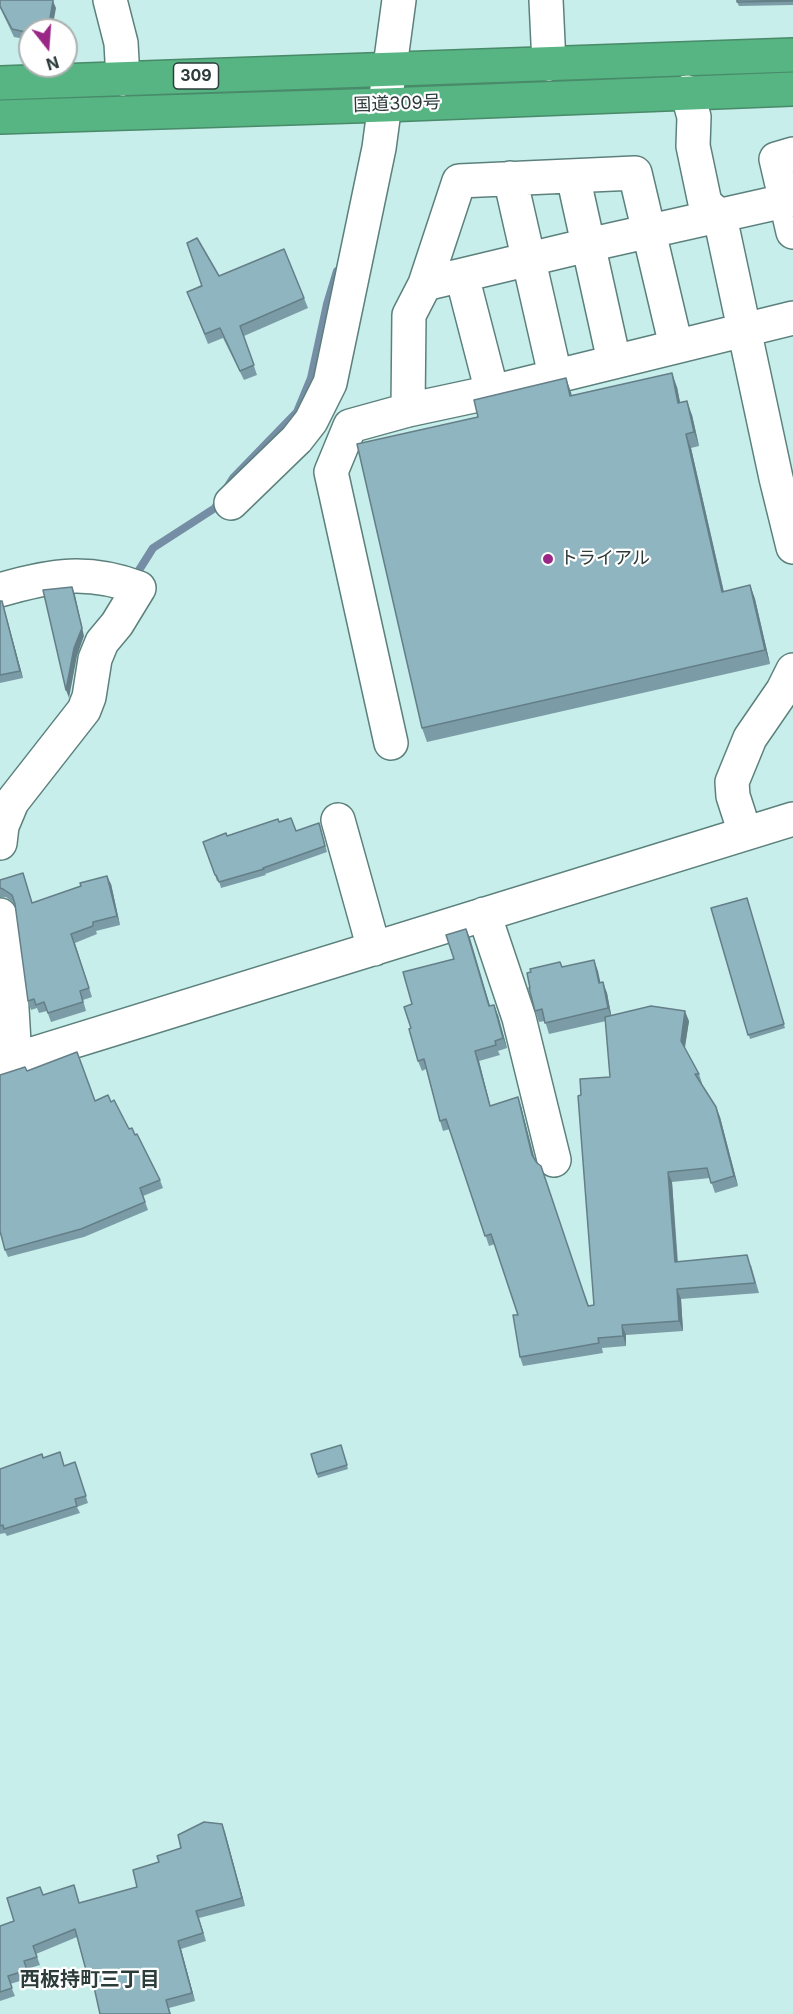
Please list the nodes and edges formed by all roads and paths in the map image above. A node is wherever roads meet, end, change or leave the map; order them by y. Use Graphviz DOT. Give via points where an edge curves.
graph roads {
  1 [pos="110,0"];
  2 [pos="399,0"];
  3 [pos="547,8"];
  4 [pos="793,55"];
  5 [pos="549,64"];
  6 [pos="401,69"];
  7 [pos="123,79"];
  8 [pos="0,83"];
  9 [pos="793,89"];
  10 [pos="687,92"];
  11 [pos="396,105"];
  12 [pos="0,117"];
  13 [pos="793,154"];
  14 [pos="573,176"];
  15 [pos="510,178"];
  16 [pos="789,200"];
  17 [pos="720,217"];
  18 [pos="649,232"];
  19 [pos="793,232"];
  20 [pos="588,245"];
  21 [pos="528,259"];
  22 [pos="462,276"];
  23 [pos="425,284"];
  24 [pos="793,318"];
  25 [pos="744,330"];
  26 [pos="676,346"];
  27 [pos="614,361"];
  28 [pos="555,375"];
  29 [pos="492,392"];
  30 [pos="408,410"];
  31 [pos="785,476"];
  32 [pos="231,503"];
  33 [pos="792,535"];
  34 [pos="0,590"];
  35 [pos="793,670"];
  36 [pos="391,743"];
  37 [pos="793,819"];
  38 [pos="338,820"];
  39 [pos="745,832"];
  40 [pos="0,843"];
  41 [pos="484,914"];
  42 [pos="0,915"];
  43 [pos="374,949"];
  44 [pos="8,1062"];
  45 [pos="554,1160"];
  1 -- 7 [label="street" via="121,43"];
  2 -- 6 [label="street"];
  3 -- 5 [label="street"];
  4 -- 5 [label="highway, 国道309号 / 309"];
  5 -- 6 [label="highway, 国道309号 / 309"];
  6 -- 7 [label="highway, 国道309号 / 309"];
  6 -- 11 [label="street"];
  7 -- 8 [label="highway, 国道309号 / 309"];
  9 -- 10 [label="highway, 国道309号 / 309"];
  10 -- 11 [label="highway, 国道309号 / 309"];
  10 -- 17 [label="street" via="705,203"];
  11 -- 12 [label="highway, 国道309号 / 309"];
  11 -- 32 [label="street" via="379,148 330,383 297,440"];
  13 -- 16 [label="street" via="776,159"];
  14 -- 15 [label="street"];
  14 -- 18 [label="street" via="635,173"];
  14 -- 20 [label="street"];
  15 -- 21 [label="street"];
  15 -- 23 [label="street" via="459,181"];
  16 -- 17 [label="street"];
  16 -- 19 [label="street"];
  17 -- 18 [label="street"];
  17 -- 25 [label="street"];
  18 -- 20 [label="street"];
  18 -- 26 [label="street"];
  20 -- 21 [label="street"];
  20 -- 27 [label="street"];
  21 -- 22 [label="street"];
  21 -- 28 [label="street"];
  22 -- 23 [label="street"];
  22 -- 29 [label="street"];
  23 -- 30 [label="street" via="409,315"];
  24 -- 25 [label="street"];
  25 -- 26 [label="street"];
  25 -- 31 [label="street"];
  26 -- 27 [label="street"];
  27 -- 28 [label="street"];
  28 -- 29 [label="street"];
  29 -- 30 [label="street"];
  30 -- 36 [label="street" via="350,426 332,472"];
  31 -- 33 [label="street"];
  34 -- 40 [label="street" via="32,581 91,575 139,588 102,642 84,710 12,802"];
  35 -- 39 [label="street" via="750,738 732,782"];
  37 -- 39 [label="street"];
  38 -- 43 [label="street"];
  39 -- 41 [label="street"];
  41 -- 43 [label="street"];
  41 -- 45 [label="street" via="519,1018"];
  42 -- 44 [label="street" via="11,992"];
  43 -- 44 [label="street"];
}
